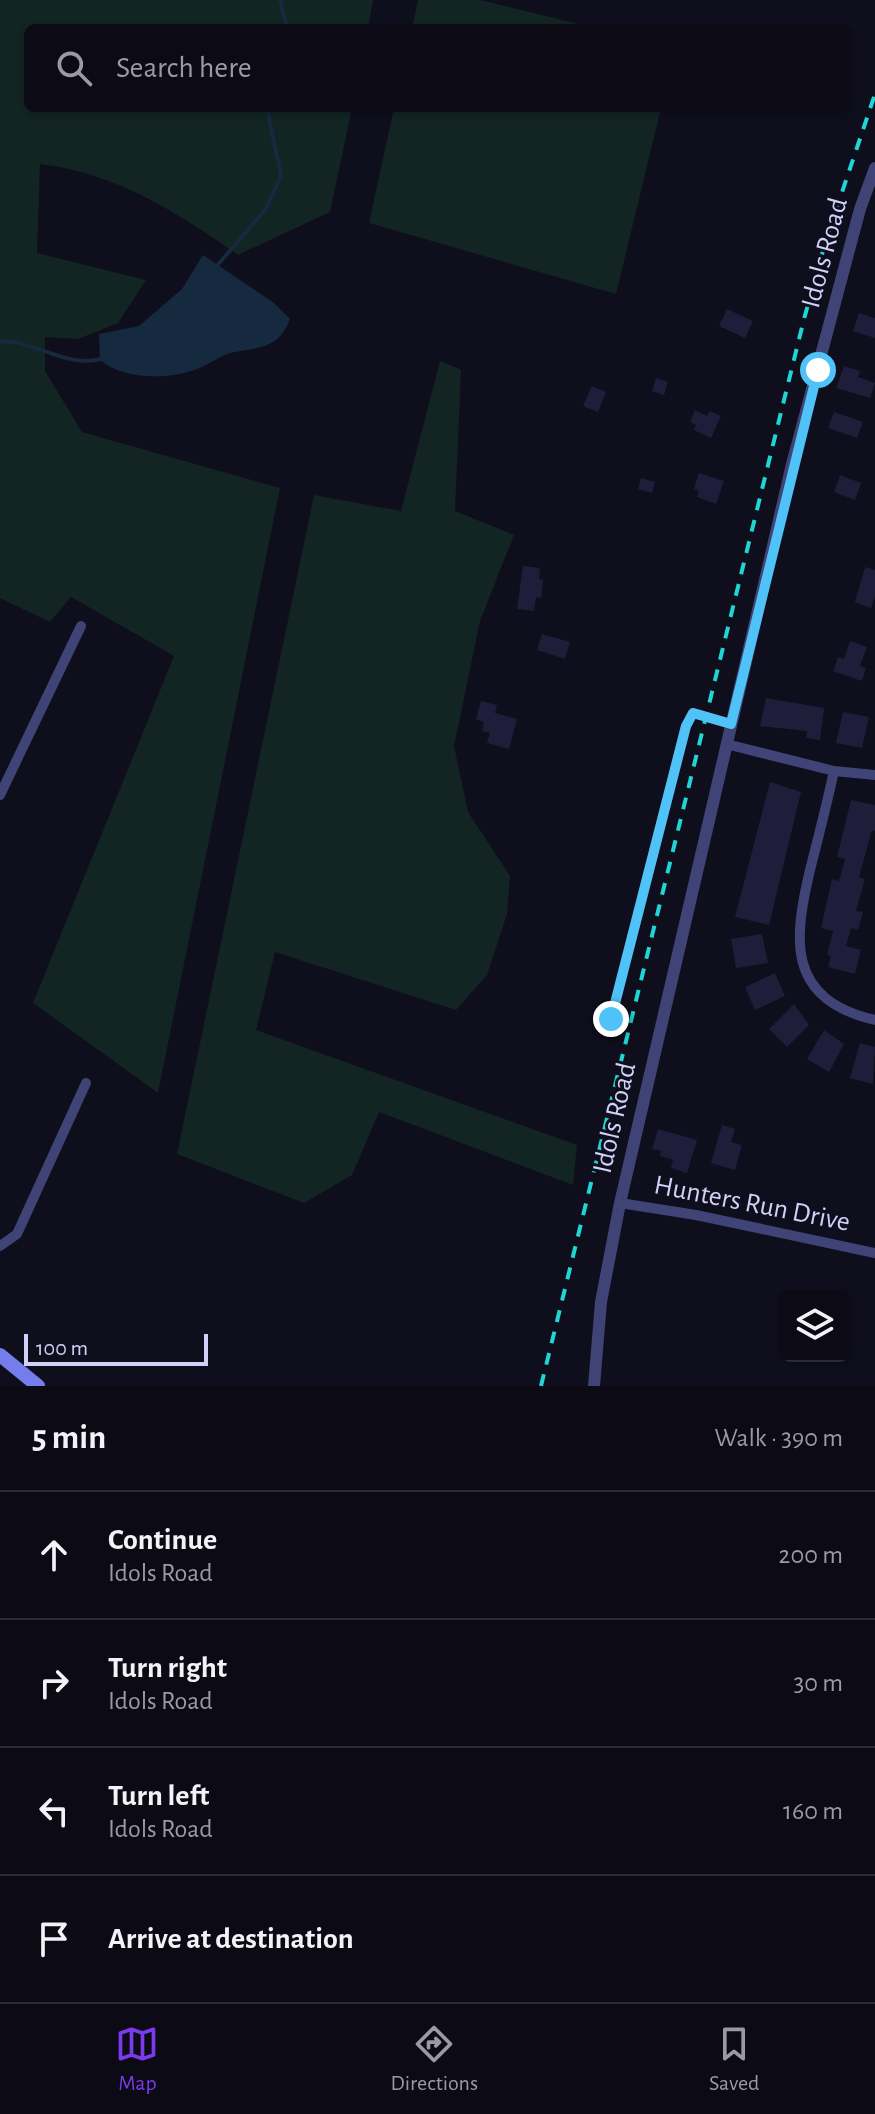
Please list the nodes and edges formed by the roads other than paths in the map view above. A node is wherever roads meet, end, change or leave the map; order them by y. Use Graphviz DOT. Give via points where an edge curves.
graph roads {
  1 [pos="875,168"];
  2 [pos="81,626"];
  3 [pos="731,724"];
  4 [pos="726,744"];
  5 [pos="834,771"];
  6 [pos="875,775"];
  7 [pos="0,795"];
  8 [pos="611,1019"];
  9 [pos="875,1020"];
  10 [pos="86,1083"];
  11 [pos="620,1203"];
  12 [pos="0,1246"];
  13 [pos="875,1253"];
  14 [pos="0,1355"];
  15 [pos="38,1386"];
  16 [pos="594,1386"];
  1 -- 3 [label="street, Idols Road" via="792,464"];
  2 -- 7 [label="street"];
  3 -- 4 [label="street, Idols Road"];
  3 -- 8 [label="street, Idols Road" via="693,713 686,726"];
  4 -- 5 [label="street"];
  4 -- 11 [label="street, Idols Road"];
  5 -- 6 [label="street"];
  5 -- 9 [label="street" via="801,913 800,957 816,990 828,1001 849,1014"];
  10 -- 12 [label="street" via="17,1234"];
  11 -- 13 [label="street, Hunters Run Drive"];
  11 -- 16 [label="street, Idols Road" via="601,1302"];
  14 -- 15 [label="main road"];
}
